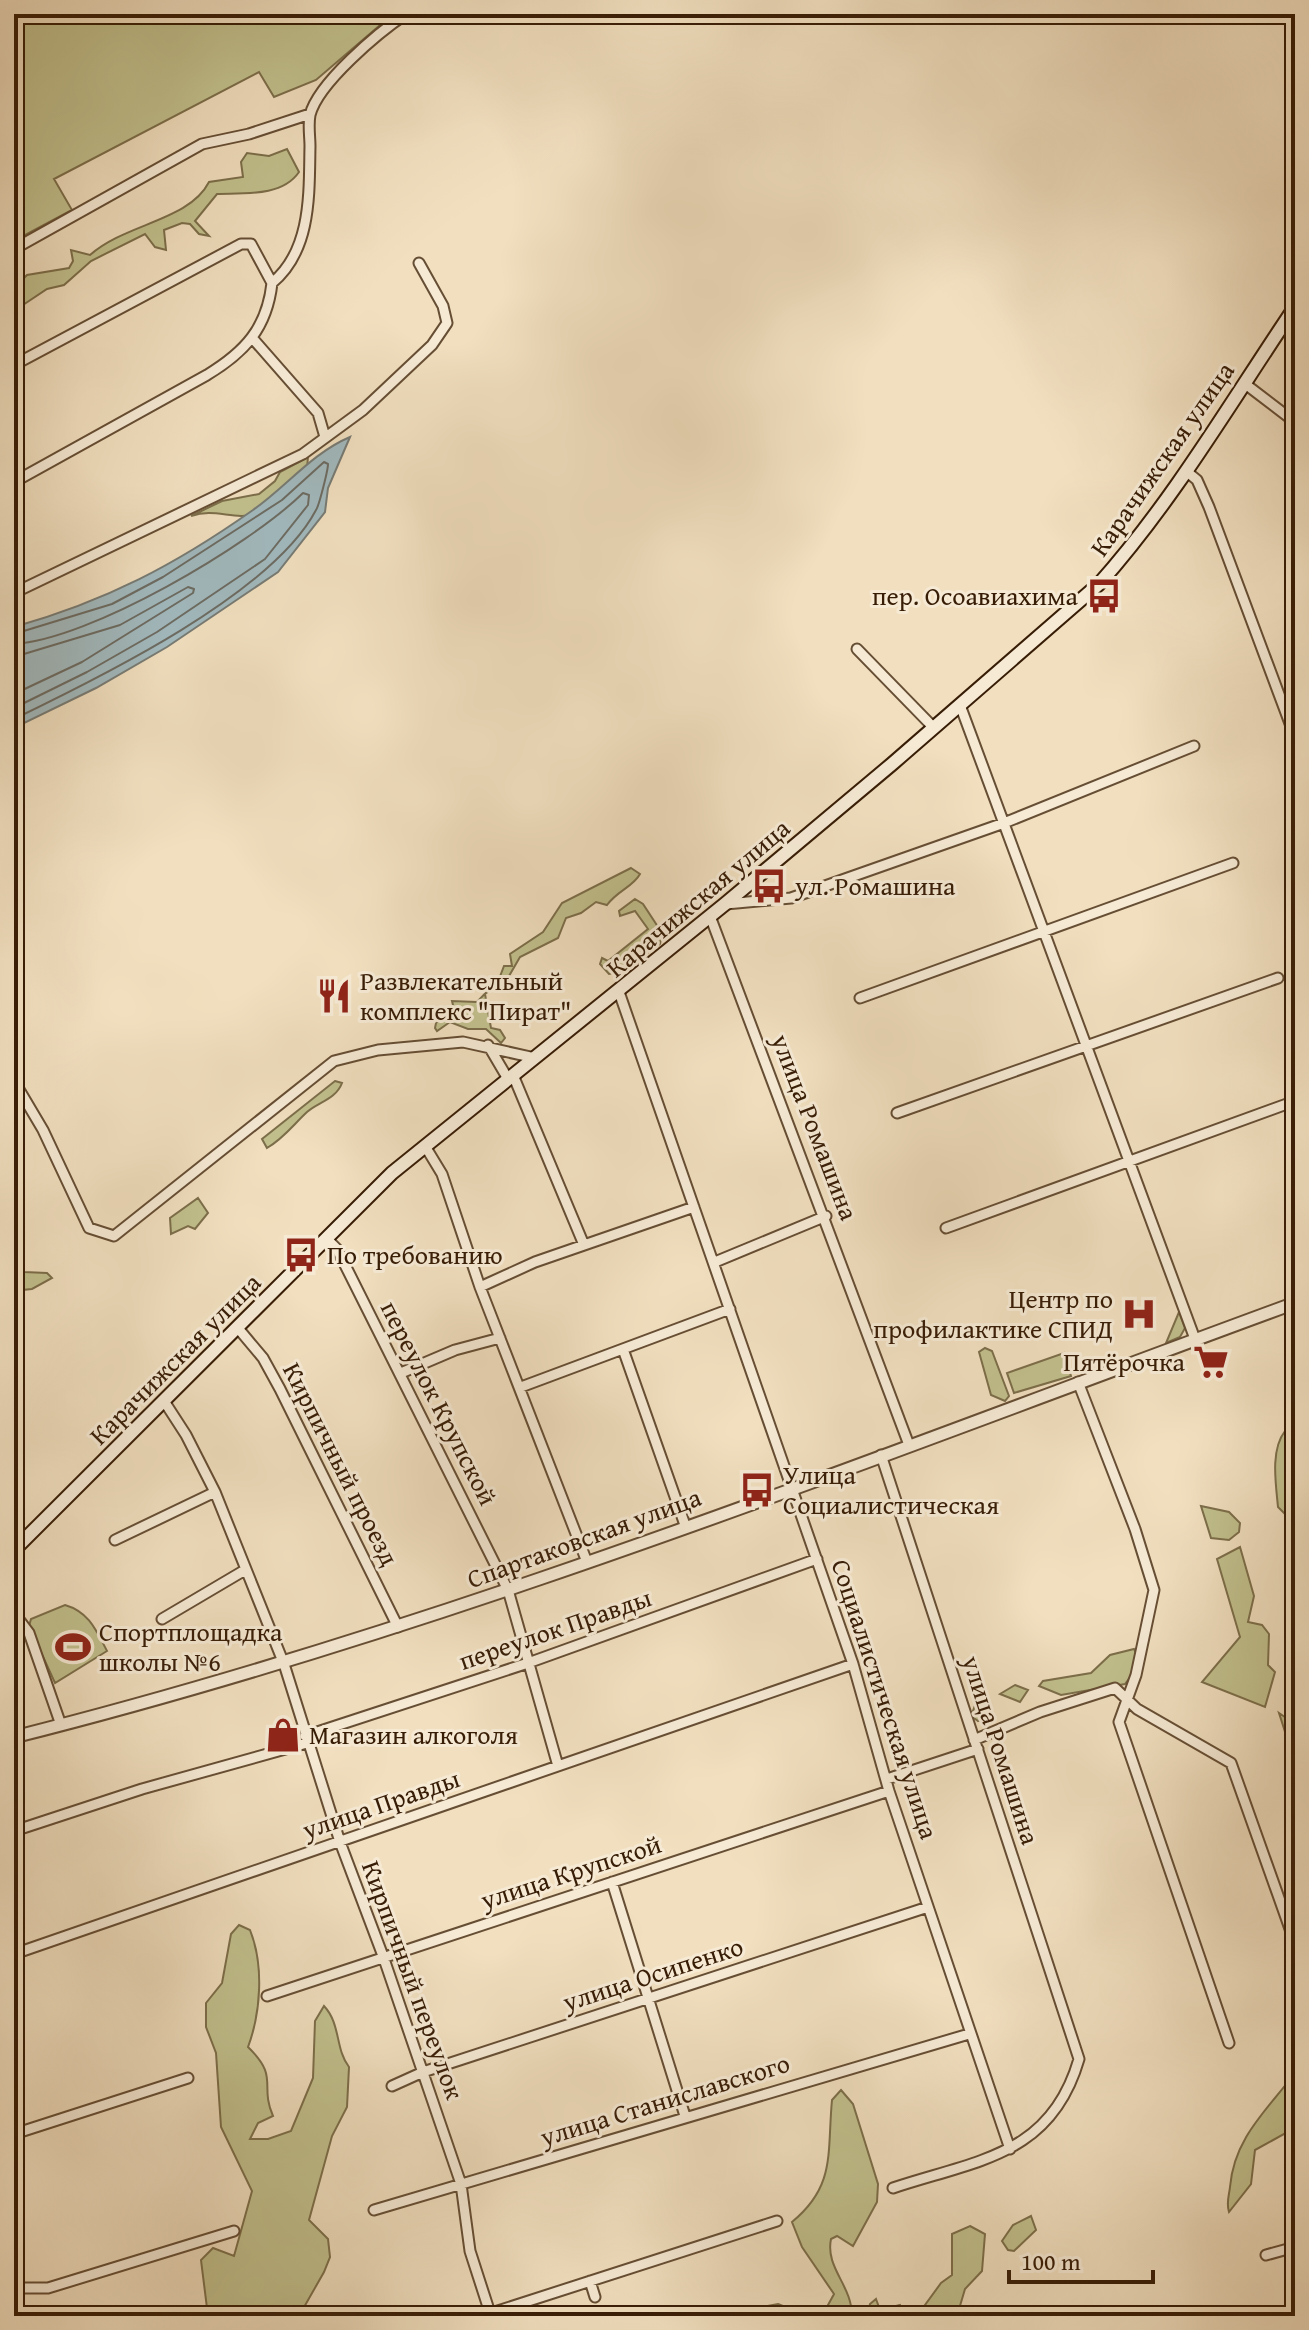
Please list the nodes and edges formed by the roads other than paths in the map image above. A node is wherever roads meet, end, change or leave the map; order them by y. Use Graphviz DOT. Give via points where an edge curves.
graph roads {
  1 [pos="406,14"];
  2 [pos="310,114"];
  3 [pos="14,249"];
  4 [pos="419,263"];
  5 [pos="272,283"];
  6 [pos="1295,307"];
  7 [pos="254,340"];
  8 [pos="14,365"];
  9 [pos="1244,383"];
  10 [pos="1295,422"];
  11 [pos="325,437"];
  12 [pos="1186,471"];
  13 [pos="14,482"];
  14 [pos="14,593"];
  15 [pos="857,649"];
  16 [pos="960,705"];
  17 [pos="934,728"];
  18 [pos="1295,737"];
  19 [pos="1194,746"];
  20 [pos="1004,823"];
  21 [pos="1233,863"];
  22 [pos="725,904"];
  23 [pos="710,916"];
  24 [pos="1044,933"];
  25 [pos="1278,978"];
  26 [pos="619,992"];
  27 [pos="860,998"];
  28 [pos="488,1045"];
  29 [pos="1085,1046"];
  30 [pos="535,1058"];
  31 [pos="510,1077"];
  32 [pos="14,1081"];
  33 [pos="1295,1101"];
  34 [pos="897,1113"];
  35 [pos="425,1146"];
  36 [pos="1128,1163"];
  37 [pos="694,1207"];
  38 [pos="826,1216"];
  39 [pos="946,1228"];
  40 [pos="326,1238"];
  41 [pos="584,1245"];
  42 [pos="715,1262"];
  43 [pos="480,1287"];
  44 [pos="1295,1303"];
  45 [pos="730,1309"];
  46 [pos="237,1327"];
  47 [pos="500,1338"];
  48 [pos="1195,1339"];
  49 [pos="624,1352"];
  50 [pos="401,1373"];
  51 [pos="1078,1382"];
  52 [pos="521,1387"];
  53 [pos="164,1401"];
  54 [pos="909,1445"];
  55 [pos="881,1455"];
  56 [pos="792,1487"];
  57 [pos="215,1492"];
  58 [pos="685,1525"];
  59 [pos="115,1540"];
  60 [pos="14,1550"];
  61 [pos="817,1559"];
  62 [pos="587,1562"];
  63 [pos="245,1570"];
  64 [pos="508,1590"];
  65 [pos="14,1613"];
  66 [pos="162,1619"];
  67 [pos="398,1627"];
  68 [pos="528,1663"];
  69 [pos="284,1664"];
  70 [pos="853,1664"];
  71 [pos="1127,1698"];
  72 [pos="61,1725"];
  73 [pos="14,1737"];
  74 [pos="306,1740"];
  75 [pos="976,1745"];
  76 [pos="558,1766"];
  77 [pos="887,1779"];
  78 [pos="889,1791"];
  79 [pos="14,1831"];
  80 [pos="340,1842"];
  81 [pos="612,1882"];
  82 [pos="928,1907"];
  83 [pos="1295,1943"];
  84 [pos="14,1954"];
  85 [pos="383,1956"];
  86 [pos="267,1996"];
  87 [pos="648,1998"];
  88 [pos="969,2034"];
  89 [pos="1229,2043"];
  90 [pos="423,2072"];
  91 [pos="188,2078"];
  92 [pos="392,2086"];
  93 [pos="685,2116"];
  94 [pos="14,2134"];
  95 [pos="1010,2149"];
  96 [pos="461,2184"];
  97 [pos="893,2188"];
  98 [pos="374,2210"];
  99 [pos="777,2221"];
  100 [pos="234,2231"];
  101 [pos="1295,2247"];
  102 [pos="1266,2255"];
  103 [pos="590,2281"];
  104 [pos="14,2288"];
  105 [pos="595,2297"];
  106 [pos="486,2315"];
  1 -- 2 [label="street" via="364,47"];
  2 -- 3 [label="street" via="202,144"];
  2 -- 5 [label="street" via="304,224 294,262"];
  4 -- 11 [label="street" via="447,323 432,345 373,401"];
  5 -- 7 [label="street" via="270,303"];
  5 -- 8 [label="street" via="251,244 241,244"];
  6 -- 9 [label="main road, Карачижская улица"];
  7 -- 11 [label="street" via="318,413"];
  7 -- 13 [label="street" via="207,375"];
  9 -- 10 [label="street"];
  9 -- 12 [label="main road, Карачижская улица"];
  11 -- 14 [label="street" via="270,471"];
  12 -- 16 [label="main road, Карачижская улица" via="1099,584"];
  12 -- 18 [label="street" via="1197,480 1209,507"];
  15 -- 17 [label="street"];
  16 -- 17 [label="main road, Карачижская улица"];
  16 -- 20 [label="street"];
  17 -- 22 [label="main road, Карачижская улица"];
  19 -- 20 [label="street"];
  20 -- 22 [label="street" via="791,898"];
  20 -- 24 [label="street"];
  21 -- 24 [label="street"];
  22 -- 23 [label="main road, Карачижская улица"];
  23 -- 26 [label="main road, Карачижская улица"];
  23 -- 38 [label="street, улица Ромашина"];
  24 -- 27 [label="street"];
  24 -- 29 [label="street"];
  25 -- 29 [label="street"];
  26 -- 30 [label="main road, Карачижская улица"];
  26 -- 37 [label="street, Социалистическая улица"];
  28 -- 30 [label="street"];
  28 -- 31 [label="street"];
  28 -- 32 [label="street" via="463,1042 378,1050 334,1061 114,1236 89,1228"];
  29 -- 34 [label="street"];
  29 -- 36 [label="street"];
  30 -- 31 [label="main road, Карачижская улица"];
  31 -- 35 [label="main road, Карачижская улица"];
  31 -- 41 [label="street"];
  33 -- 36 [label="street"];
  35 -- 40 [label="main road, Карачижская улица"];
  35 -- 43 [label="street" via="442,1174"];
  36 -- 39 [label="street"];
  36 -- 48 [label="street"];
  37 -- 41 [label="street"];
  37 -- 42 [label="street, Социалистическая улица"];
  38 -- 42 [label="street"];
  38 -- 54 [label="street, улица Ромашина"];
  40 -- 46 [label="main road, Карачижская улица"];
  40 -- 50 [label="street, переулок Крупской" via="337,1249"];
  41 -- 43 [label="street"];
  42 -- 45 [label="street, Социалистическая улица"];
  43 -- 47 [label="street"];
  44 -- 48 [label="street, Спартаковская улица"];
  45 -- 49 [label="street"];
  45 -- 56 [label="street, Социалистическая улица"];
  46 -- 53 [label="main road, Карачижская улица"];
  46 -- 67 [label="street, Кирпичный проезд" via="280,1389"];
  47 -- 50 [label="street"];
  47 -- 52 [label="street"];
  48 -- 51 [label="street, Спартаковская улица"];
  49 -- 52 [label="street"];
  49 -- 58 [label="street"];
  50 -- 64 [label="street, переулок Крупской"];
  51 -- 54 [label="street, Спартаковская улица"];
  51 -- 71 [label="street" via="1154,1590"];
  52 -- 62 [label="street"];
  53 -- 57 [label="street, Кирпичный переулок"];
  53 -- 60 [label="main road, Карачижская улица"];
  54 -- 55 [label="street, Спартаковская улица"];
  55 -- 56 [label="street, Спартаковская улица"];
  55 -- 75 [label="street, улица Ромашина"];
  56 -- 58 [label="street, Спартаковская улица"];
  56 -- 61 [label="street, Социалистическая улица"];
  57 -- 59 [label="street"];
  57 -- 63 [label="street, Кирпичный переулок"];
  58 -- 62 [label="street, Спартаковская улица"];
  61 -- 68 [label="street, переулок Правды"];
  61 -- 70 [label="street, Социалистическая улица"];
  62 -- 64 [label="street, Спартаковская улица"];
  63 -- 66 [label="street"];
  63 -- 69 [label="street, Кирпичный переулок"];
  64 -- 67 [label="street, Спартаковская улица"];
  64 -- 68 [label="street, переулок Крупской"];
  65 -- 72 [label="street" via="29,1633"];
  67 -- 69 [label="street, Спартаковская улица"];
  68 -- 74 [label="street, переулок Правды"];
  68 -- 76 [label="street, переулок Крупской"];
  69 -- 72 [label="street, Спартаковская улица"];
  69 -- 74 [label="street, Кирпичный переулок"];
  70 -- 76 [label="street, улица Правды"];
  70 -- 77 [label="street, Социалистическая улица"];
  71 -- 75 [label="street" via="1115,1688 1102,1690"];
  71 -- 83 [label="street" via="1137,1709 1231,1763"];
  71 -- 89 [label="street" via="1119,1722"];
  72 -- 73 [label="street, Спартаковская улица"];
  74 -- 79 [label="street, переулок Правды"];
  74 -- 80 [label="street, Кирпичный переулок"];
  75 -- 77 [label="street"];
  75 -- 95 [label="street, улица Ромашина" via="1079,2059 1044,2127"];
  76 -- 80 [label="street, улица Правды"];
  77 -- 78 [label="street, Социалистическая улица"];
  78 -- 81 [label="street, улица Крупской"];
  78 -- 82 [label="street, Социалистическая улица"];
  80 -- 84 [label="street, улица Правды"];
  80 -- 85 [label="street, Кирпичный переулок"];
  81 -- 85 [label="street, улица Крупской"];
  81 -- 87 [label="street"];
  82 -- 87 [label="street, улица Осипенко"];
  82 -- 88 [label="street, Социалистическая улица"];
  85 -- 86 [label="street, улица Крупской"];
  85 -- 90 [label="street, Кирпичный переулок"];
  87 -- 90 [label="street, улица Осипенко"];
  87 -- 93 [label="street"];
  88 -- 93 [label="street, улица Станиславского"];
  88 -- 95 [label="street, Социалистическая улица"];
  90 -- 92 [label="street, улица Осипенко"];
  90 -- 96 [label="street, Кирпичный переулок"];
  91 -- 94 [label="street"];
  93 -- 96 [label="street, улица Станиславского"];
  95 -- 97 [label="street"];
  96 -- 98 [label="street, улица Станиславского"];
  96 -- 106 [label="street, Кирпичный переулок"];
  99 -- 103 [label="street"];
  100 -- 104 [label="street" via="48,2288"];
  101 -- 102 [label="street"];
  103 -- 105 [label="street"];
  103 -- 106 [label="street"];
}
